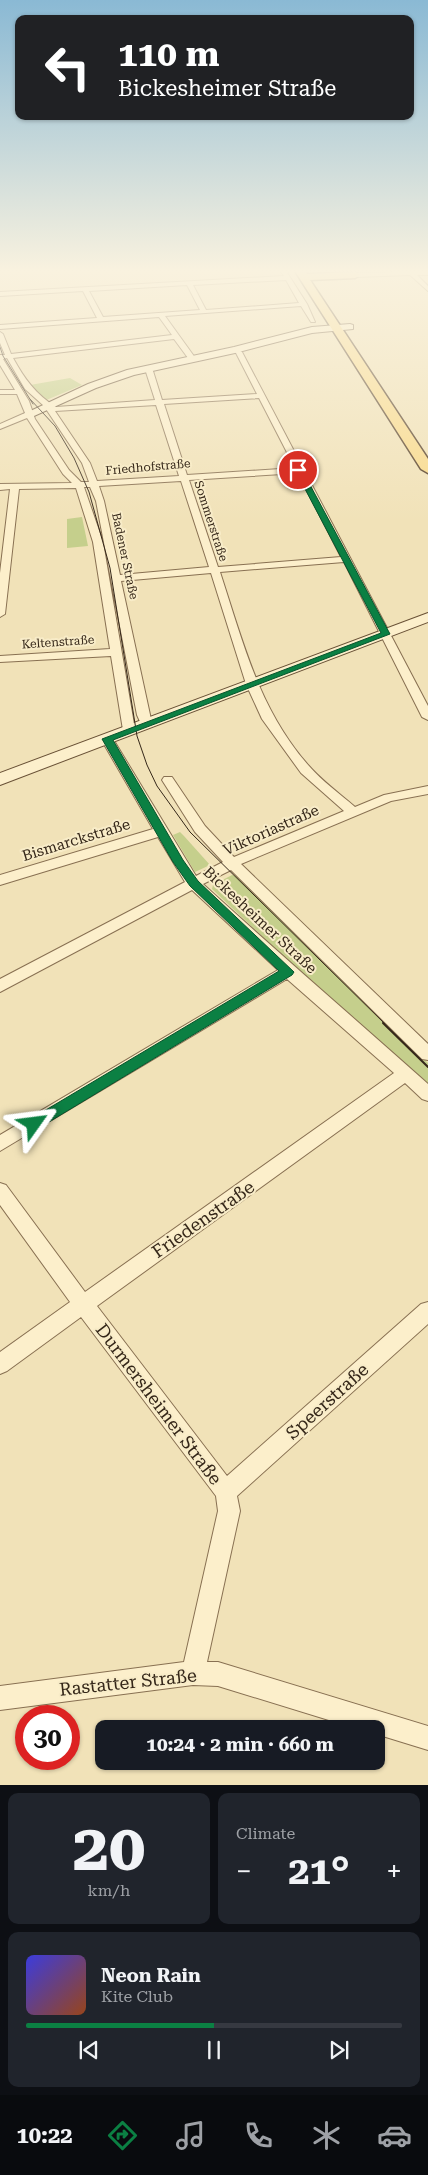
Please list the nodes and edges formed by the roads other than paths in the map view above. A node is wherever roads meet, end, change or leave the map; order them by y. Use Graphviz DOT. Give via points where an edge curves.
graph roads {
  1 [pos="25,354"];
  2 [pos="188,354"];
  3 [pos="212,354"];
  4 [pos="240,354"];
  5 [pos="354,354"];
  6 [pos="2,357"];
  7 [pos="193,358"];
  8 [pos="144,369"];
  9 [pos="0,392"];
  10 [pos="20,392"];
  11 [pos="262,396"];
  12 [pos="159,403"];
  13 [pos="48,406"];
  14 [pos="30,414"];
  15 [pos="0,427"];
  16 [pos="428,469"];
  17 [pos="298,470"];
  18 [pos="183,476"];
  19 [pos="94,484"];
  20 [pos="79,485"];
  21 [pos="0,487"];
  22 [pos="15,487"];
  23 [pos="346,559"];
  24 [pos="214,569"];
  25 [pos="117,578"];
  26 [pos="0,614"];
  27 [pos="428,617"];
  28 [pos="386,634"];
  29 [pos="117,652"];
  30 [pos="0,659"];
  31 [pos="252,684"];
  32 [pos="428,717"];
  33 [pos="146,724"];
  34 [pos="129,730"];
  35 [pos="107,739"];
  36 [pos="0,779"];
  37 [pos="168,780"];
  38 [pos="428,790"];
  39 [pos="353,812"];
  40 [pos="161,831"];
  41 [pos="232,864"];
  42 [pos="0,880"];
  43 [pos="194,884"];
  44 [pos="288,972"];
  45 [pos="0,986"];
  46 [pos="428,1054"];
  47 [pos="406,1074"];
  48 [pos="428,1094"];
  49 [pos="0,1144"];
  50 [pos="0,1190"];
  51 [pos="83,1304"];
  52 [pos="428,1311"];
  53 [pos="0,1364"];
  54 [pos="226,1492"];
  55 [pos="193,1673"];
  56 [pos="0,1698"];
  57 [pos="428,1738"];
  1 -- 6 [label="street"];
  2 -- 7 [label="street"];
  3 -- 7 [label="street"];
  4 -- 11 [label="street"];
  5 -- 16 [label="main road"];
  6 -- 10 [label="street"];
  6 -- 13 [label="street, Badener Straße" via="35,397"];
  7 -- 8 [label="street"];
  8 -- 12 [label="street, Sommerstraße" via="149,372"];
  8 -- 13 [label="street"];
  9 -- 10 [label="street"];
  10 -- 14 [label="street"];
  11 -- 12 [label="street"];
  11 -- 17 [label="street"];
  12 -- 13 [label="street" via="55,409"];
  12 -- 18 [label="street, Sommerstraße"];
  13 -- 14 [label="street"];
  13 -- 19 [label="street, Badener Straße" via="81,455"];
  14 -- 15 [label="street"];
  14 -- 20 [label="street" via="66,472"];
  17 -- 18 [label="street, Friedhofstraße"];
  17 -- 23 [label="street"];
  18 -- 19 [label="street, Friedhofstraße"];
  18 -- 24 [label="street, Sommerstraße"];
  19 -- 20 [label="street, Friedhofstraße"];
  19 -- 25 [label="street, Badener Straße"];
  20 -- 22 [label="street, Friedhofstraße"];
  20 -- 29 [label="street, Badener Straße" via="98,542"];
  21 -- 22 [label="street, Friedhofstraße"];
  22 -- 26 [label="street"];
  23 -- 24 [label="street"];
  23 -- 28 [label="street"];
  24 -- 25 [label="street"];
  24 -- 31 [label="street, Sommerstraße"];
  25 -- 33 [label="street, Badener Straße"];
  27 -- 28 [label="street"];
  28 -- 31 [label="street"];
  28 -- 32 [label="street"];
  29 -- 30 [label="street, Keltenstraße"];
  29 -- 34 [label="street, Badener Straße"];
  31 -- 33 [label="street"];
  31 -- 39 [label="street" via="268,719 299,763"];
  33 -- 34 [label="street"];
  34 -- 35 [label="street"];
  35 -- 36 [label="street"];
  35 -- 40 [label="street, Bickesheimer Straße"];
  37 -- 41 [label="street, Bickesheimer Straße" via="200,829"];
  38 -- 39 [label="street, Viktoriastraße" via="388,798"];
  39 -- 41 [label="street, Viktoriastraße"];
  40 -- 42 [label="street, Bismarckstraße"];
  40 -- 43 [label="street, Bickesheimer Straße"];
  41 -- 43 [label="street, Viktoriastraße"];
  41 -- 46 [label="street, Bickesheimer Straße"];
  43 -- 44 [label="street, Bickesheimer Straße"];
  43 -- 45 [label="street, Viktoriastraße"];
  44 -- 47 [label="street, Bickesheimer Straße"];
  44 -- 49 [label="street"];
  47 -- 48 [label="street, Bickesheimer Straße"];
  47 -- 51 [label="street, Friedenstraße"];
  50 -- 51 [label="street, Durmersheimer Straße"];
  51 -- 53 [label="street, Friedenstraße"];
  51 -- 54 [label="street, Durmersheimer Straße"];
  52 -- 54 [label="street, Speerstraße"];
  54 -- 55 [label="street, Durmersheimer Straße" via="229,1511"];
  55 -- 56 [label="street, Rastatter Straße"];
  55 -- 57 [label="street, Rastatter Straße" via="218,1674"];
}
